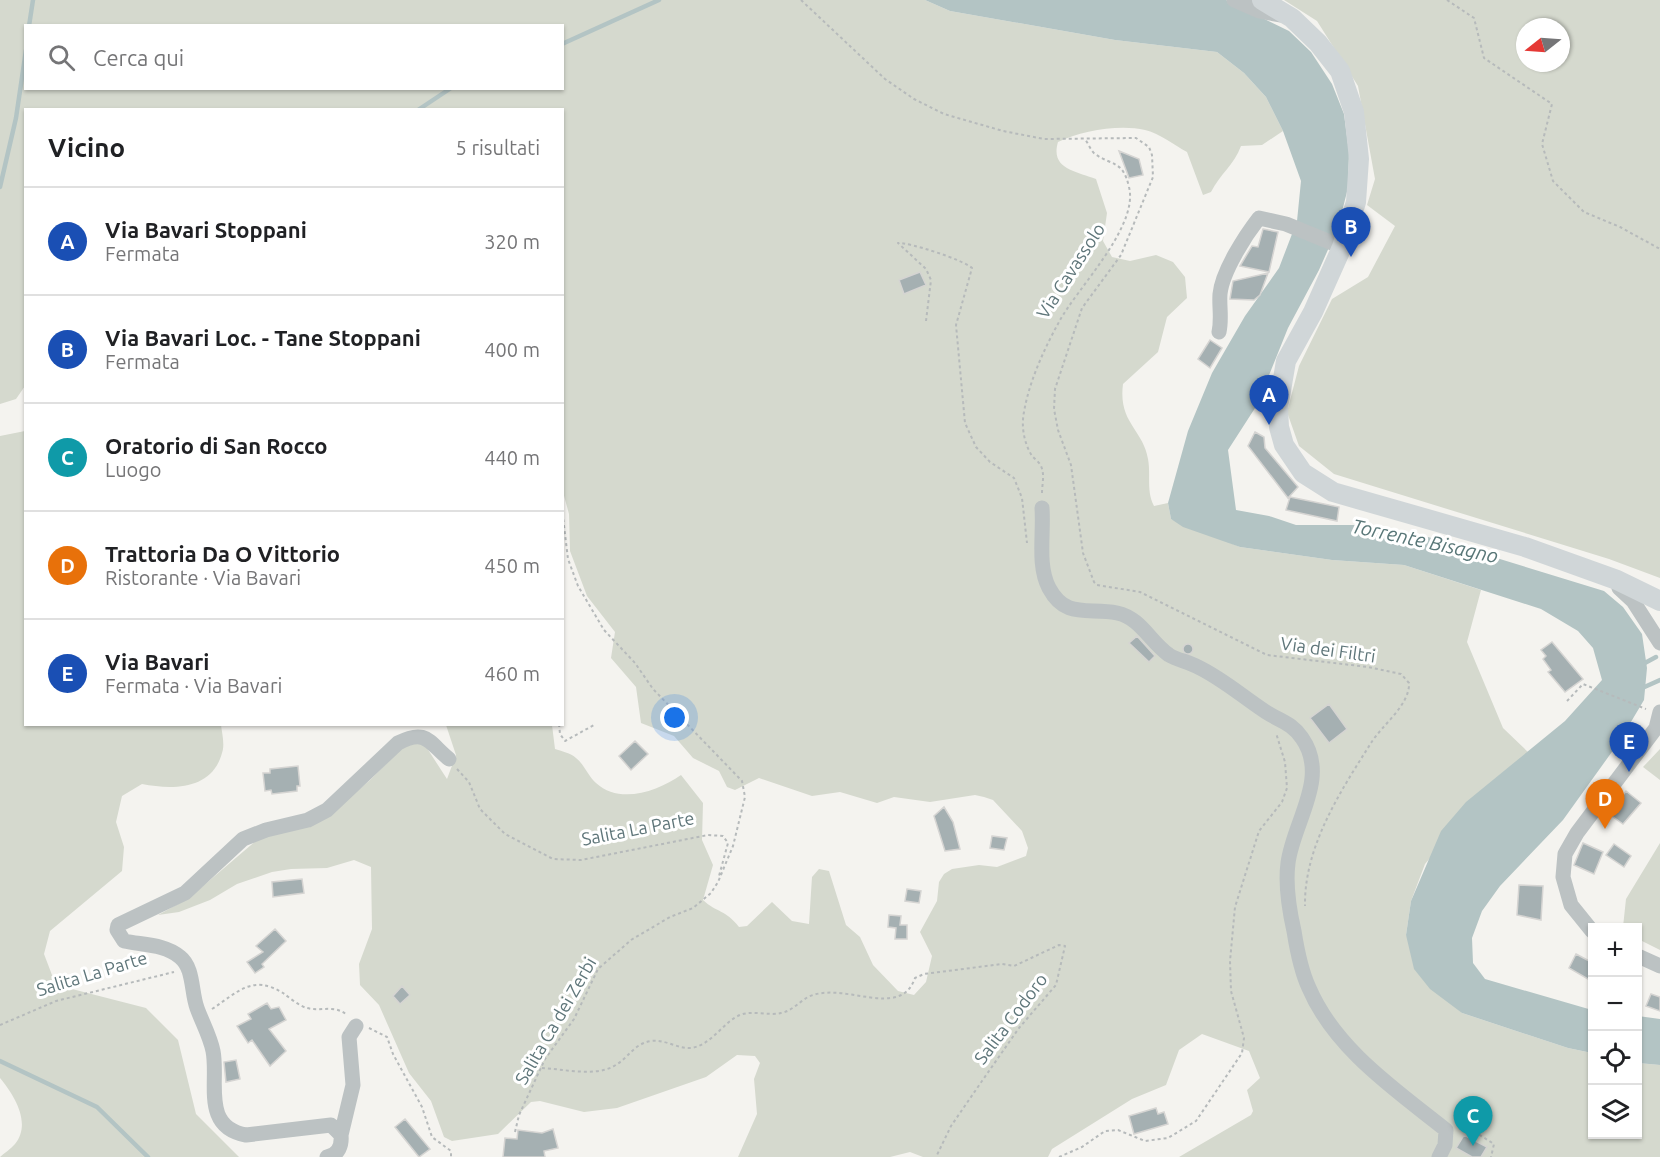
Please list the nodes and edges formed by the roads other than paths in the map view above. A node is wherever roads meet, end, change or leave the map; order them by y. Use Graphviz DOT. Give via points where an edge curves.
graph roads {
  1 [pos="1234,0"];
  2 [pos="1262,0"];
  3 [pos="1292,18"];
  4 [pos="1338,245"];
  5 [pos="1219,332"];
  6 [pos="1042,508"];
  7 [pos="1617,580"];
  8 [pos="1660,601"];
  9 [pos="1660,641"];
  10 [pos="1654,711"];
  11 [pos="1658,726"];
  12 [pos="449,759"];
  13 [pos="1588,925"];
  14 [pos="1642,958"];
  15 [pos="1660,966"];
  16 [pos="356,1026"];
  17 [pos="341,1135"];
  18 [pos="327,1157"];
  19 [pos="332,1157"];
  20 [pos="1439,1157"];
  1 -- 3 [label="street" via="1259,11"];
  2 -- 3 [label="main road"];
  3 -- 4 [label="main road" via="1340,71 1354,112 1359,159 1356,202"];
  4 -- 5 [label="street" via="1286,224 1262,218 1256,221 1229,267 1220,294"];
  4 -- 7 [label="main road" via="1313,312 1286,361 1278,408 1278,427 1284,445 1304,473 1333,492 1525,547"];
  6 -- 20 [label="street" via="1041,564 1049,588 1062,606 1083,612 1117,613 1137,622 1169,655 1219,677 1269,714 1286,720 1304,740 1314,775 1287,865 1288,902 1308,987 1326,1020 1359,1057 1446,1131"];
  7 -- 8 [label="main road"];
  7 -- 9 [label="street"];
  10 -- 11 [label="street"];
  11 -- 13 [label="street" via="1576,833 1565,854 1563,877 1571,904"];
  12 -- 17 [label="street, Salita La Parte" via="420,735 398,743 327,810 308,820 243,839 185,893 123,920 117,930 124,940 168,950 186,963 213,1051 216,1109 231,1130 246,1136 331,1125"];
  14 -- 15 [label="street"];
  16 -- 17 [label="street" via="349,1037 353,1085"];
  17 -- 19 [label="street" via="339,1149"];
  18 -- 19 [label="street"];
}
